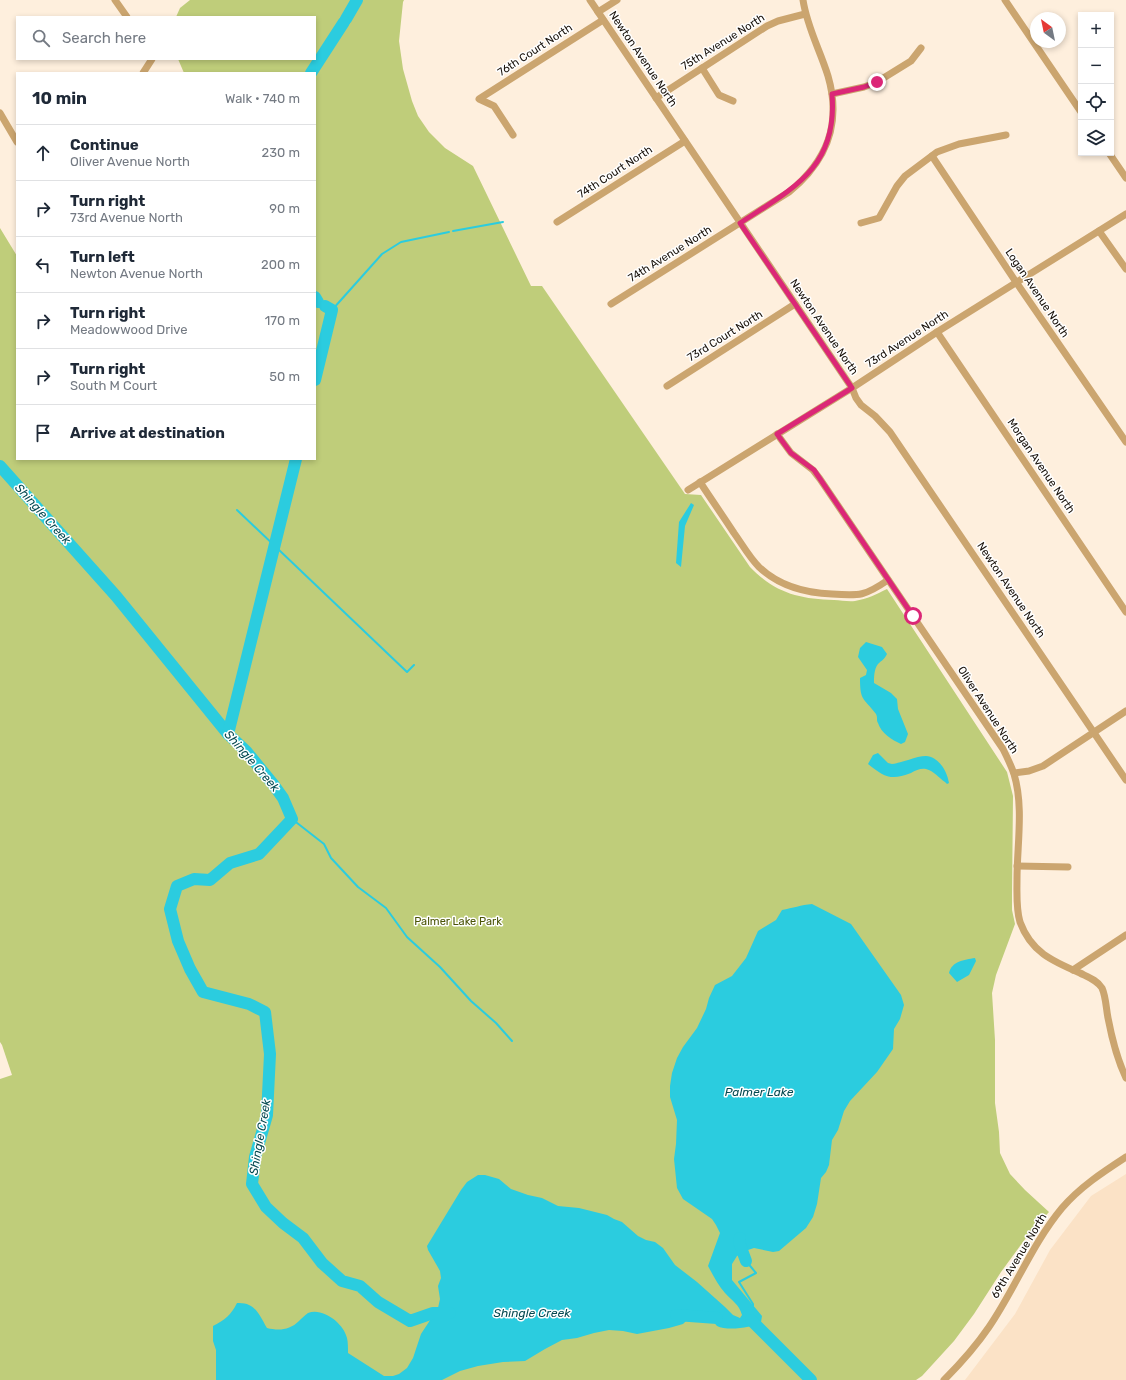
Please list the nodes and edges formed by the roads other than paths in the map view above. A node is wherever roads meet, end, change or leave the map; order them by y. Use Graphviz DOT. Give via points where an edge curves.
graph roads {
  1 [pos="115,0"];
  2 [pos="590,0"];
  3 [pos="616,0"];
  4 [pos="804,0"];
  5 [pos="1005,0"];
  6 [pos="598,12"];
  7 [pos="805,14"];
  8 [pos="125,16"];
  9 [pos="603,20"];
  10 [pos="921,48"];
  11 [pos="151,60"];
  12 [pos="702,68"];
  13 [pos="144,72"];
  14 [pos="832,94"];
  15 [pos="656,98"];
  16 [pos="733,101"];
  17 [pos="1078,108"];
  18 [pos="0,113"];
  19 [pos="513,135"];
  20 [pos="1006,135"];
  21 [pos="16,140"];
  22 [pos="685,141"];
  23 [pos="932,156"];
  24 [pos="1111,156"];
  25 [pos="1126,178"];
  26 [pos="1126,214"];
  27 [pos="557,222"];
  28 [pos="862,222"];
  29 [pos="740,223"];
  30 [pos="1100,231"];
  31 [pos="1126,269"];
  32 [pos="1016,282"];
  33 [pos="611,304"];
  34 [pos="795,304"];
  35 [pos="937,332"];
  36 [pos="667,386"];
  37 [pos="852,388"];
  38 [pos="777,434"];
  39 [pos="1126,442"];
  40 [pos="700,482"];
  41 [pos="688,490"];
  42 [pos="888,580"];
  43 [pos="1126,612"];
  44 [pos="1126,711"];
  45 [pos="1094,733"];
  46 [pos="1014,773"];
  47 [pos="1126,780"];
  48 [pos="1017,866"];
  49 [pos="1068,867"];
  50 [pos="1126,935"];
  51 [pos="1073,970"];
  52 [pos="1126,1078"];
  53 [pos="1126,1157"];
  54 [pos="944,1380"];
  1 -- 8 [label="street"];
  2 -- 6 [label="street, Newton Avenue North"];
  3 -- 6 [label="street"];
  4 -- 7 [label="street, 74th Avenue North"];
  5 -- 17 [label="street"];
  6 -- 9 [label="street, Newton Avenue North"];
  7 -- 12 [label="street, 75th Avenue North" via="767,26"];
  7 -- 14 [label="street, 74th Avenue North" via="828,75"];
  9 -- 15 [label="street, Newton Avenue North"];
  9 -- 19 [label="street, 76th Court North" via="479,99 494,106"];
  10 -- 14 [label="street" via="911,62 877,82"];
  11 -- 13 [label="street"];
  12 -- 15 [label="street, 75th Avenue North"];
  12 -- 16 [label="street" via="719,95"];
  14 -- 29 [label="street, 74th Avenue North" via="832,124 828,140 813,169 788,192"];
  15 -- 22 [label="street, Newton Avenue North"];
  18 -- 21 [label="street"];
  20 -- 23 [label="street" via="948,147"];
  22 -- 27 [label="street, 74th Court North"];
  22 -- 29 [label="street, Newton Avenue North"];
  23 -- 28 [label="street" via="905,176 879,218"];
  23 -- 32 [label="street, Logan Avenue North"];
  24 -- 25 [label="street"];
  26 -- 30 [label="street, 73rd Avenue North"];
  29 -- 33 [label="street, 74th Avenue North"];
  29 -- 34 [label="street, Newton Avenue North"];
  30 -- 31 [label="street"];
  30 -- 32 [label="street, 73rd Avenue North"];
  32 -- 35 [label="street, 73rd Avenue North"];
  32 -- 39 [label="street, Logan Avenue North"];
  34 -- 36 [label="street, 73rd Court North"];
  34 -- 37 [label="street, Newton Avenue North"];
  35 -- 37 [label="street, 73rd Avenue North"];
  35 -- 43 [label="street, Morgan Avenue North"];
  37 -- 38 [label="street, 73rd Avenue North"];
  37 -- 45 [label="street, Newton Avenue North" via="861,406 890,432"];
  38 -- 40 [label="street, 73rd Avenue North"];
  38 -- 42 [label="street, Oliver Avenue North" via="791,453 814,470"];
  40 -- 41 [label="street, 73rd Avenue North"];
  40 -- 42 [label="street" via="759,567 787,586 819,594 859,595 868,593"];
  42 -- 46 [label="street, Oliver Avenue North" via="1003,749"];
  44 -- 45 [label="street"];
  45 -- 46 [label="street" via="1043,766"];
  45 -- 47 [label="street, Newton Avenue North"];
  46 -- 48 [label="street, Oliver Avenue North" via="1019,803"];
  48 -- 49 [label="street"];
  48 -- 51 [label="street, Oliver Avenue North" via="1018,910 1028,938 1049,959"];
  50 -- 51 [label="street"];
  51 -- 52 [label="street, Oliver Avenue North" via="1091,978 1102,988 1113,1041"];
  53 -- 54 [label="street, 69th Avenue North" via="1088,1183 1052,1220 989,1328"];
}
